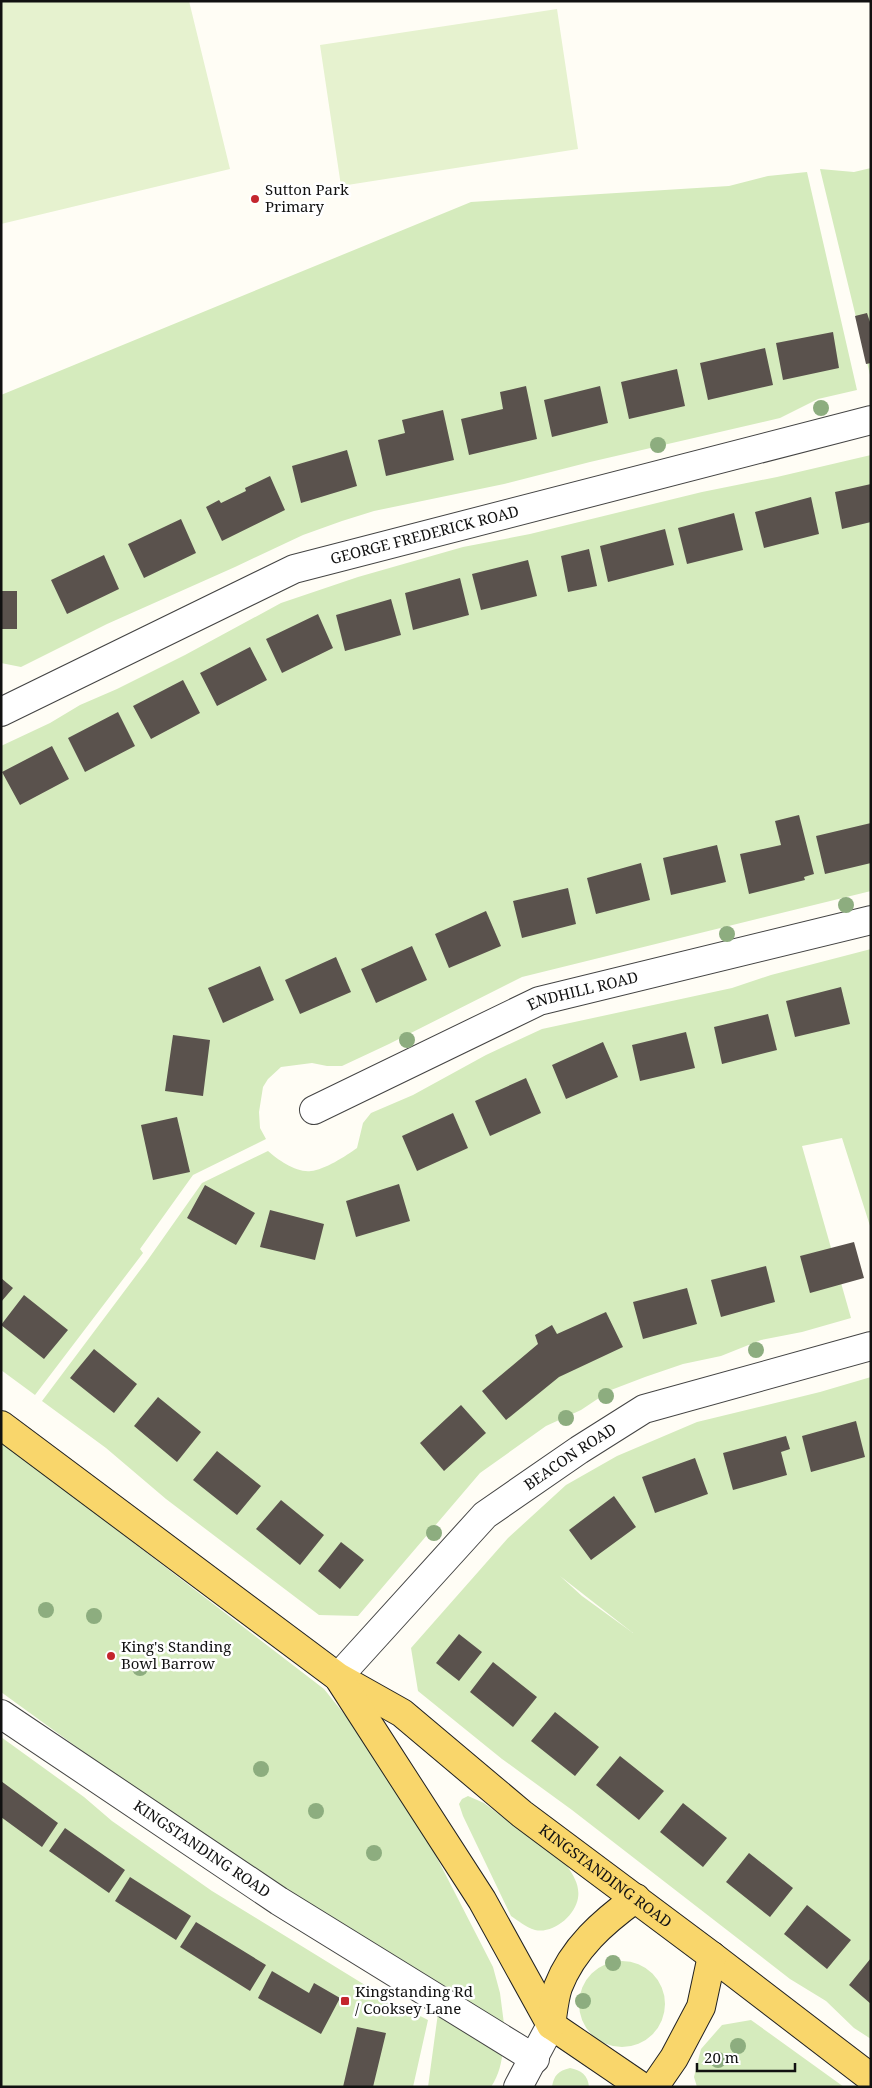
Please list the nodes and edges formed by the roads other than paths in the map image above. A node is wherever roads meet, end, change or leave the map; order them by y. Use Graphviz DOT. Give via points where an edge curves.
graph roads {
  1 [pos="871,420"];
  2 [pos="1,712"];
  3 [pos="871,920"];
  4 [pos="314,1110"];
  5 [pos="871,1346"];
  6 [pos="1,1425"];
  7 [pos="338,1677"];
  8 [pos="1,1714"];
  9 [pos="636,1898"];
  10 [pos="712,1956"];
  11 [pos="551,2025"];
  12 [pos="535,2058"];
  13 [pos="871,2078"];
  14 [pos="518,2087"];
  15 [pos="642,2087"];
  16 [pos="654,2087"];
  1 -- 2 [label="street, GEORGE FREDERICK ROAD" via="294,569"];
  3 -- 4 [label="street, ENDHILL ROAD" via="539,1000"];
  5 -- 7 [label="street, BEACON ROAD" via="644,1409 485,1515"];
  6 -- 7 [label="main road, KINGSTANDING ROAD"];
  7 -- 9 [label="main road, KINGSTANDING ROAD" via="402,1713 522,1814"];
  7 -- 11 [label="main road, KINGSTANDING ROAD" via="482,1900"];
  8 -- 12 [label="street, KINGSTANDING ROAD" via="279,1900"];
  9 -- 10 [label="main road, KINGSTANDING ROAD"];
  9 -- 11 [label="main road" via="609,1918 575,1953 558,1988"];
  10 -- 13 [label="main road, KINGSTANDING ROAD"];
  10 -- 16 [label="main road" via="701,2007 674,2058"];
  11 -- 12 [label="street"];
  11 -- 15 [label="main road, KINGSTANDING ROAD"];
  12 -- 14 [label="street"];
}
